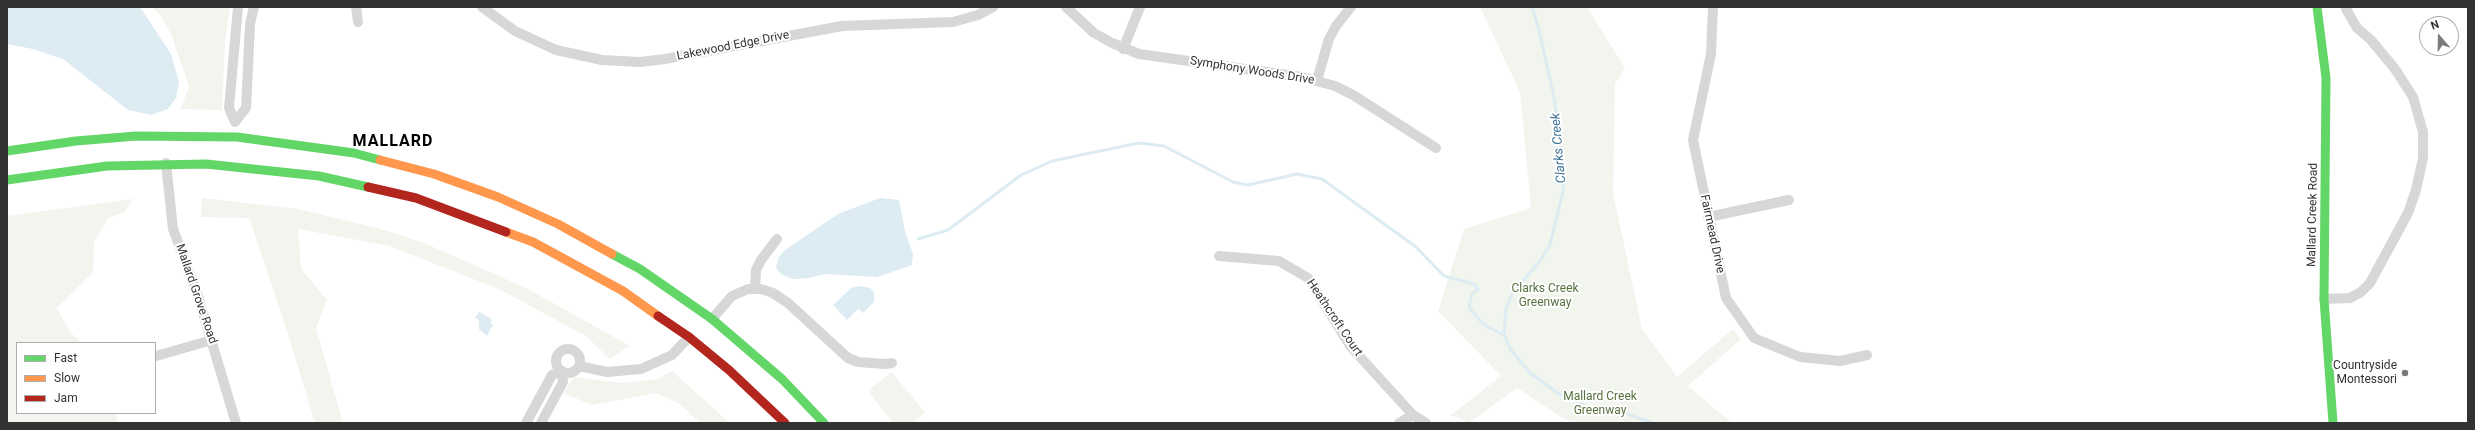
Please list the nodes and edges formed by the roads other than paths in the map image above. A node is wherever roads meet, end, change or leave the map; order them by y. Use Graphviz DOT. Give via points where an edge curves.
graph roads {
  1 [pos="238,7"];
  2 [pos="254,7"];
  3 [pos="356,7"];
  4 [pos="482,7"];
  5 [pos="993,7"];
  6 [pos="1066,7"];
  7 [pos="1140,7"];
  8 [pos="1350,7"];
  9 [pos="1713,7"];
  10 [pos="2318,7"];
  11 [pos="2346,9"];
  12 [pos="358,22"];
  13 [pos="1123,48"];
  14 [pos="1317,80"];
  15 [pos="235,122"];
  16 [pos="136,136"];
  17 [pos="233,137"];
  18 [pos="1436,148"];
  19 [pos="7,151"];
  20 [pos="22,159"];
  21 [pos="166,163"];
  22 [pos="7,180"];
  23 [pos="1788,200"];
  24 [pos="1708,217"];
  25 [pos="773,240"];
  26 [pos="1219,256"];
  27 [pos="755,289"];
  28 [pos="2324,299"];
  29 [pos="712,319"];
  30 [pos="689,337"];
  31 [pos="212,340"];
  32 [pos="1867,355"];
  33 [pos="156,356"];
  34 [pos="891,360"];
  35 [pos="579,366"];
  36 [pos="562,371"];
  37 [pos="1413,414"];
  38 [pos="236,423"];
  39 [pos="526,423"];
  40 [pos="541,423"];
  41 [pos="785,423"];
  42 [pos="824,423"];
  43 [pos="1399,423"];
  44 [pos="1426,423"];
  45 [pos="2333,423"];
  1 -- 15 [label="street" via="229,108"];
  2 -- 15 [label="street" via="250,24 246,108"];
  3 -- 12 [label="street"];
  4 -- 5 [label="street, Lakewood Edge Drive" via="515,30 556,50 602,60 634,62 665,59 842,26 953,22 978,15"];
  6 -- 13 [label="street, Symphony Woods Drive" via="1094,33"];
  7 -- 13 [label="street"];
  8 -- 14 [label="street" via="1329,39"];
  9 -- 24 [label="street, Fairmead Drive" via="1711,54 1693,140"];
  10 -- 28 [label="main road, Mallard Creek Road" via="2327,90"];
  11 -- 28 [label="street" via="2356,27 2371,40 2395,69 2413,97 2423,132 2423,158 2418,185 2408,213 2370,283 2350,298"];
  13 -- 14 [label="street, Symphony Woods Drive" via="1159,58"];
  14 -- 18 [label="street, Symphony Woods Drive" via="1353,95"];
  15 -- 17 [label="street"];
  16 -- 17 [label="main road"];
  16 -- 19 [label="main road"];
  16 -- 20 [label="main road"];
  17 -- 29 [label="main road" via="354,153 434,174 498,197 596,243 640,269"];
  21 -- 22 [label="main road" via="99,167"];
  21 -- 30 [label="main road" via="240,166 290,172 364,185 422,201 500,228 561,256 623,291"];
  21 -- 31 [label="street, Mallard Grove Road" via="172,229"];
  23 -- 24 [label="street"];
  24 -- 32 [label="street, Fairmead Drive" via="1726,298 1754,338 1800,357 1840,361"];
  25 -- 27 [label="street" via="756,270"];
  26 -- 37 [label="street, Heathcroft Court" via="1279,261 1308,278 1351,347"];
  27 -- 29 [label="street" via="748,289 732,296"];
  27 -- 34 [label="street" via="781,298 848,358 858,362"];
  28 -- 45 [label="main road, Mallard Creek Road"];
  29 -- 42 [label="main road" via="782,379"];
  30 -- 35 [label="street" via="672,355 641,369 607,372"];
  30 -- 41 [label="main road" via="729,370"];
  31 -- 33 [label="street"];
  31 -- 38 [label="street, Mallard Grove Road"];
  35 -- 36 [label="street" via="573,372"];
  35 -- 36 [label="street" via="578,354 572,349 564,349 556,358 556,366"];
  36 -- 39 [label="street" via="552,375"];
  36 -- 40 [label="street" via="563,382"];
  37 -- 43 [label="street"];
  37 -- 44 [label="street, Heathcroft Court"];
}
